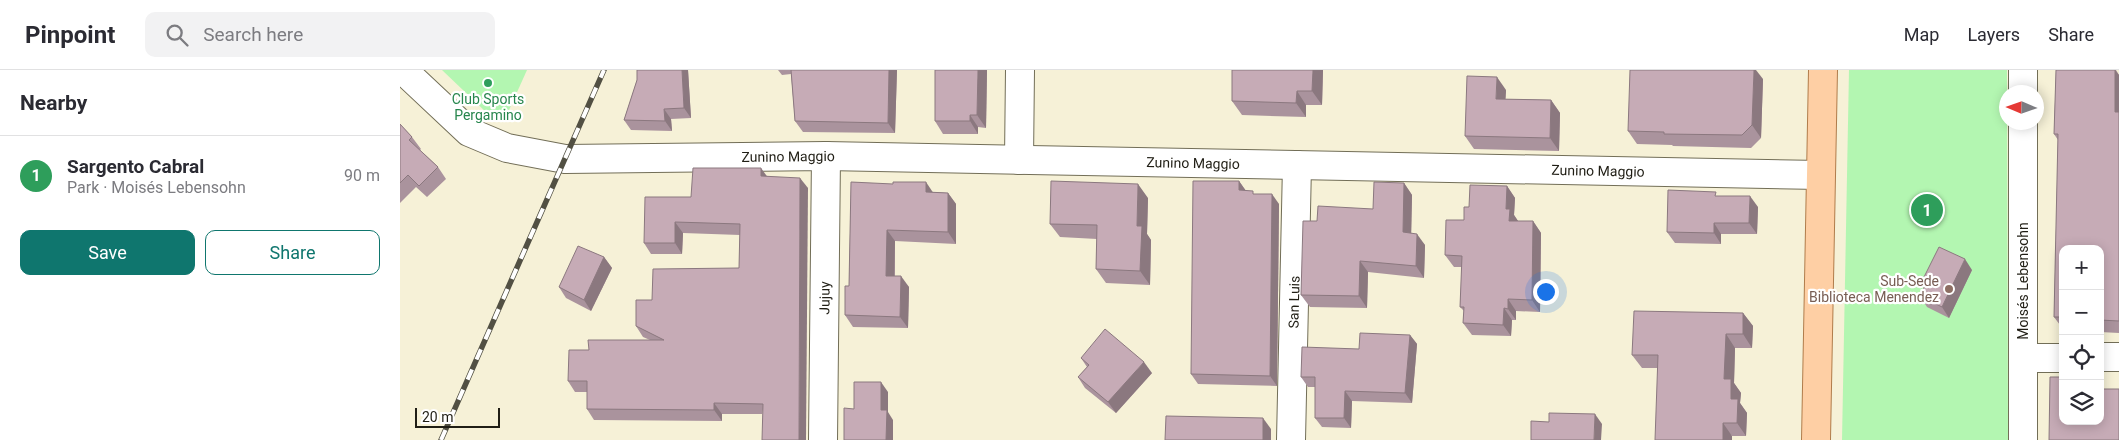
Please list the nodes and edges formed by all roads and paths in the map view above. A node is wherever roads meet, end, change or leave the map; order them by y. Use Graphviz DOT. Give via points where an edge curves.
graph roads {
  1 [pos="403,70"];
  2 [pos="1020,70"];
  3 [pos="1823,70"];
  4 [pos="2024,70"];
  5 [pos="2024,85"];
  6 [pos="2023,130"];
  7 [pos="826,156"];
  8 [pos="1019,160"];
  9 [pos="1296,165"];
  10 [pos="1820,175"];
  11 [pos="2023,358"];
  12 [pos="2059,358"];
  13 [pos="2104,358"];
  14 [pos="2119,358"];
  15 [pos="823,440"];
  16 [pos="1291,440"];
  17 [pos="1816,440"];
  18 [pos="2023,440"];
  1 -- 7 [label="street, Zunino Maggio" via="469,132 507,148 565,159"];
  2 -- 8 [label="street"];
  3 -- 10 [label="main road"];
  4 -- 5 [label="street"];
  6 -- 11 [label="street, Moisés Lebensohn"];
  7 -- 8 [label="street, Zunino Maggio"];
  7 -- 15 [label="street, Jujuy"];
  8 -- 9 [label="street, Zunino Maggio"];
  9 -- 10 [label="street, Zunino Maggio"];
  9 -- 16 [label="street, San Luis"];
  10 -- 17 [label="main road"];
  11 -- 12 [label="street"];
  11 -- 18 [label="street, Moisés Lebensohn"];
  13 -- 14 [label="street"];
}
